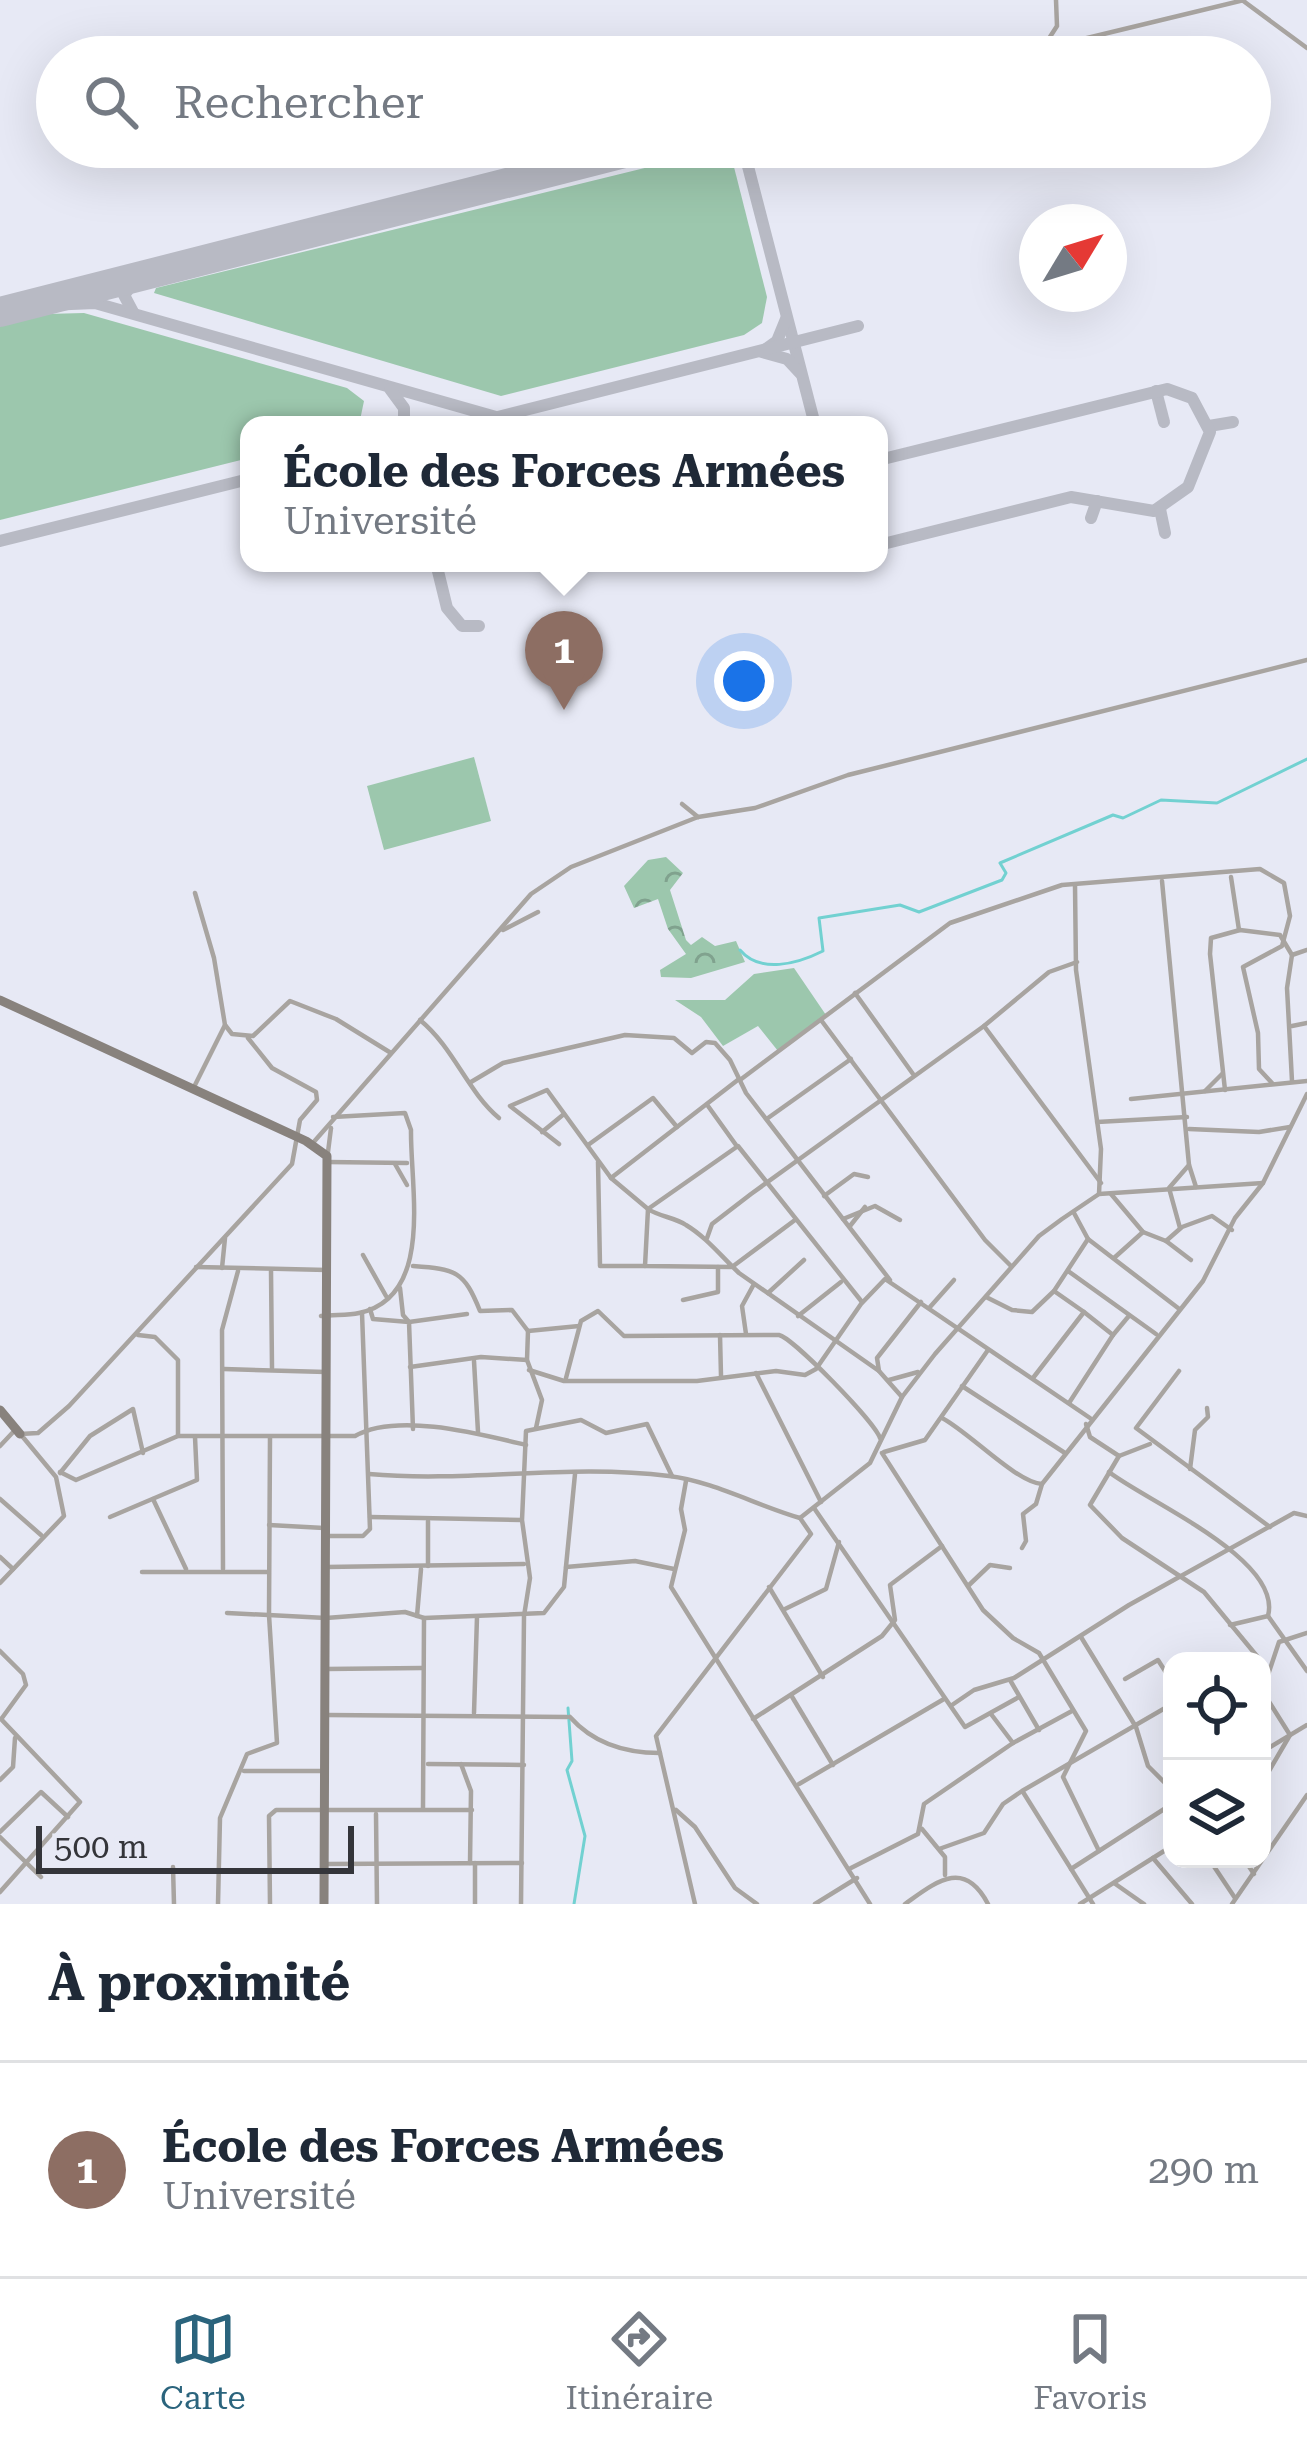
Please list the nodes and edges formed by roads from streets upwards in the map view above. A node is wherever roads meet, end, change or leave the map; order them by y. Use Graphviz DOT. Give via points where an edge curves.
graph roads {
  1 [pos="1056,0"];
  2 [pos="1243,0"];
  3 [pos="1050,36"];
  4 [pos="1095,36"];
  5 [pos="1307,48"];
  6 [pos="1307,660"];
  7 [pos="682,805"];
  8 [pos="698,817"];
  9 [pos="1230,874"];
  10 [pos="1162,881"];
  11 [pos="1075,886"];
  12 [pos="195,893"];
  13 [pos="538,913"];
  14 [pos="1239,930"];
  15 [pos="498,932"];
  16 [pos="1286,940"];
  17 [pos="1307,950"];
  18 [pos="1292,955"];
  19 [pos="1077,962"];
  20 [pos="855,994"];
  21 [pos="0,1000"];
  22 [pos="420,1020"];
  23 [pos="821,1020"];
  24 [pos="1307,1023"];
  25 [pos="225,1025"];
  26 [pos="984,1026"];
  27 [pos="1292,1026"];
  28 [pos="248,1038"];
  29 [pos="391,1053"];
  30 [pos="851,1059"];
  31 [pos="1292,1064"];
  32 [pos="913,1074"];
  33 [pos="1222,1074"];
  34 [pos="739,1080"];
  35 [pos="1292,1081"];
  36 [pos="1307,1081"];
  37 [pos="471,1082"];
  38 [pos="1272,1083"];
  39 [pos="193,1089"];
  40 [pos="1225,1090"];
  41 [pos="1181,1093"];
  42 [pos="1201,1094"];
  43 [pos="1307,1094"];
  44 [pos="881,1099"];
  45 [pos="1131,1099"];
  46 [pos="708,1106"];
  47 [pos="564,1114"];
  48 [pos="333,1117"];
  49 [pos="1186,1117"];
  50 [pos="499,1118"];
  51 [pos="767,1118"];
  52 [pos="1096,1122"];
  53 [pos="1291,1126"];
  54 [pos="677,1127"];
  55 [pos="331,1128"];
  56 [pos="1189,1129"];
  57 [pos="542,1132"];
  58 [pos="296,1136"];
  59 [pos="312,1144"];
  60 [pos="559,1144"];
  61 [pos="588,1145"];
  62 [pos="737,1147"];
  63 [pos="328,1159"];
  64 [pos="598,1159"];
  65 [pos="800,1159"];
  66 [pos="408,1162"];
  67 [pos="395,1163"];
  68 [pos="1190,1165"];
  69 [pos="868,1177"];
  70 [pos="611,1178"];
  71 [pos="768,1183"];
  72 [pos="1263,1183"];
  73 [pos="1102,1184"];
  74 [pos="1196,1187"];
  75 [pos="1169,1188"];
  76 [pos="410,1191"];
  77 [pos="1099,1194"];
  78 [pos="1111,1194"];
  79 [pos="824,1196"];
  80 [pos="865,1208"];
  81 [pos="648,1209"];
  82 [pos="1074,1210"];
  83 [pos="843,1219"];
  84 [pos="795,1220"];
  85 [pos="900,1220"];
  86 [pos="850,1227"];
  87 [pos="1180,1228"];
  88 [pos="1232,1230"];
  89 [pos="1143,1232"];
  90 [pos="225,1234"];
  91 [pos="707,1238"];
  92 [pos="1088,1239"];
  93 [pos="1166,1241"];
  94 [pos="717,1253"];
  95 [pos="363,1255"];
  96 [pos="1114,1258"];
  97 [pos="804,1260"];
  98 [pos="1191,1260"];
  99 [pos="413,1266"];
  100 [pos="645,1266"];
  101 [pos="1012,1266"];
  102 [pos="196,1267"];
  103 [pos="715,1267"];
  104 [pos="732,1267"];
  105 [pos="222,1268"];
  106 [pos="328,1270"];
  107 [pos="238,1271"];
  108 [pos="272,1271"];
  109 [pos="1068,1271"];
  110 [pos="890,1280"];
  111 [pos="954,1280"];
  112 [pos="842,1282"];
  113 [pos="754,1284"];
  114 [pos="400,1286"];
  115 [pos="1054,1291"];
  116 [pos="767,1293"];
  117 [pos="386,1296"];
  118 [pos="986,1297"];
  119 [pos="683,1300"];
  120 [pos="921,1300"];
  121 [pos="862,1302"];
  122 [pos="930,1307"];
  123 [pos="1178,1308"];
  124 [pos="370,1309"];
  125 [pos="1084,1312"];
  126 [pos="362,1313"];
  127 [pos="467,1314"];
  128 [pos="324,1315"];
  129 [pos="798,1316"];
  130 [pos="1128,1317"];
  131 [pos="409,1322"];
  132 [pos="579,1327"];
  133 [pos="957,1327"];
  134 [pos="528,1330"];
  135 [pos="746,1334"];
  136 [pos="134,1335"];
  137 [pos="720,1335"];
  138 [pos="1113,1335"];
  139 [pos="1158,1335"];
  140 [pos="835,1343"];
  141 [pos="988,1350"];
  142 [pos="474,1360"];
  143 [pos="526,1360"];
  144 [pos="410,1367"];
  145 [pos="272,1368"];
  146 [pos="224,1369"];
  147 [pos="816,1369"];
  148 [pos="529,1370"];
  149 [pos="879,1371"];
  150 [pos="1180,1371"];
  151 [pos="327,1372"];
  152 [pos="922,1372"];
  153 [pos="756,1373"];
  154 [pos="721,1376"];
  155 [pos="1033,1378"];
  156 [pos="889,1380"];
  157 [pos="565,1381"];
  158 [pos="962,1386"];
  159 [pos="902,1397"];
  160 [pos="1069,1403"];
  161 [pos="1207,1408"];
  162 [pos="0,1410"];
  163 [pos="942,1418"];
  164 [pos="1088,1421"];
  165 [pos="536,1428"];
  166 [pos="0,1429"];
  167 [pos="413,1429"];
  168 [pos="365,1431"];
  169 [pos="15,1432"];
  170 [pos="478,1433"];
  171 [pos="178,1436"];
  172 [pos="195,1436"];
  173 [pos="223,1437"];
  174 [pos="270,1437"];
  175 [pos="327,1438"];
  176 [pos="880,1438"];
  177 [pos="1150,1444"];
  178 [pos="526,1445"];
  179 [pos="0,1446"];
  180 [pos="143,1453"];
  181 [pos="1065,1453"];
  182 [pos="882,1454"];
  183 [pos="1119,1456"];
  184 [pos="870,1463"];
  185 [pos="528,1470"];
  186 [pos="1190,1470"];
  187 [pos="1109,1472"];
  188 [pos="368,1474"];
  189 [pos="574,1474"];
  190 [pos="58,1475"];
  191 [pos="672,1476"];
  192 [pos="686,1481"];
  193 [pos="1038,1485"];
  194 [pos="0,1499"];
  195 [pos="153,1499"];
  196 [pos="821,1502"];
  197 [pos="814,1508"];
  198 [pos="1307,1516"];
  199 [pos="110,1517"];
  200 [pos="370,1517"];
  201 [pos="800,1518"];
  202 [pos="522,1520"];
  203 [pos="428,1521"];
  204 [pos="269,1526"];
  205 [pos="1270,1527"];
  206 [pos="326,1532"];
  207 [pos="42,1537"];
  208 [pos="839,1542"];
  209 [pos="942,1546"];
  210 [pos="1022,1548"];
  211 [pos="1232,1549"];
  212 [pos="0,1557"];
  213 [pos="526,1564"];
  214 [pos="424,1566"];
  215 [pos="564,1567"];
  216 [pos="326,1568"];
  217 [pos="1010,1568"];
  218 [pos="13,1569"];
  219 [pos="186,1569"];
  220 [pos="223,1569"];
  221 [pos="674,1569"];
  222 [pos="142,1572"];
  223 [pos="269,1572"];
  224 [pos="1184,1575"];
  225 [pos="0,1582"];
  226 [pos="968,1586"];
  227 [pos="769,1587"];
  228 [pos="783,1609"];
  229 [pos="227,1613"];
  230 [pos="269,1615"];
  231 [pos="524,1616"];
  232 [pos="1268,1616"];
  233 [pos="420,1617"];
  234 [pos="477,1617"];
  235 [pos="326,1618"];
  236 [pos="895,1620"];
  237 [pos="1228,1625"];
  238 [pos="1307,1633"];
  239 [pos="1080,1637"];
  240 [pos="1283,1640"];
  241 [pos="0,1651"];
  242 [pos="1253,1652"];
  243 [pos="712,1657"];
  244 [pos="1044,1658"];
  245 [pos="1271,1658"];
  246 [pos="423,1668"];
  247 [pos="1163,1668"];
  248 [pos="326,1669"];
  249 [pos="1307,1671"];
  250 [pos="823,1677"];
  251 [pos="1125,1679"];
  252 [pos="1010,1680"];
  253 [pos="791,1695"];
  254 [pos="1019,1696"];
  255 [pos="945,1699"];
  256 [pos="952,1706"];
  257 [pos="1271,1706"];
  258 [pos="1163,1710"];
  259 [pos="1072,1711"];
  260 [pos="991,1713"];
  261 [pos="326,1715"];
  262 [pos="423,1715"];
  263 [pos="473,1715"];
  264 [pos="523,1715"];
  265 [pos="1,1716"];
  266 [pos="753,1719"];
  267 [pos="1307,1724"];
  268 [pos="1136,1727"];
  269 [pos="1039,1730"];
  270 [pos="15,1734"];
  271 [pos="1290,1735"];
  272 [pos="1013,1743"];
  273 [pos="1271,1747"];
  274 [pos="659,1753"];
  275 [pos="426,1764"];
  276 [pos="461,1764"];
  277 [pos="524,1765"];
  278 [pos="833,1765"];
  279 [pos="1066,1766"];
  280 [pos="1271,1768"];
  281 [pos="244,1771"];
  282 [pos="326,1771"];
  283 [pos="1060,1775"];
  284 [pos="0,1780"];
  285 [pos="1163,1781"];
  286 [pos="799,1784"];
  287 [pos="65,1786"];
  288 [pos="1022,1791"];
  289 [pos="1307,1795"];
  290 [pos="51,1800"];
  291 [pos="673,1808"];
  292 [pos="423,1809"];
  293 [pos="1304,1809"];
  294 [pos="472,1810"];
  295 [pos="1163,1810"];
  296 [pos="326,1812"];
  297 [pos="376,1812"];
  298 [pos="68,1817"];
  299 [pos="922,1828"];
  300 [pos="0,1835"];
  301 [pos="939,1850"];
  302 [pos="1099,1851"];
  303 [pos="1163,1852"];
  304 [pos="1153,1858"];
  305 [pos="380,1863"];
  306 [pos="473,1863"];
  307 [pos="521,1863"];
  308 [pos="27,1864"];
  309 [pos="326,1864"];
  310 [pos="173,1867"];
  311 [pos="851,1868"];
  312 [pos="1214,1868"];
  313 [pos="1250,1868"];
  314 [pos="1070,1870"];
  315 [pos="1254,1874"];
  316 [pos="944,1875"];
  317 [pos="41,1877"];
  318 [pos="857,1878"];
  319 [pos="1114,1882"];
  320 [pos="0,1892"];
  321 [pos="1092,1901"];
  322 [pos="1233,1901"];
  323 [pos="174,1904"];
  324 [pos="218,1904"];
  325 [pos="270,1904"];
  326 [pos="324,1904"];
  327 [pos="377,1904"];
  328 [pos="475,1904"];
  329 [pos="520,1904"];
  330 [pos="695,1904"];
  331 [pos="757,1904"];
  332 [pos="815,1904"];
  333 [pos="870,1904"];
  334 [pos="905,1904"];
  335 [pos="988,1904"];
  336 [pos="1080,1904"];
  337 [pos="1144,1904"];
  338 [pos="1192,1904"];
  1 -- 3 [label="street" via="1058,26"];
  2 -- 4 [label="street"];
  2 -- 5 [label="street"];
  6 -- 8 [label="street"];
  7 -- 8 [label="street"];
  8 -- 15 [label="street" via="549,879"];
  9 -- 10 [label="street"];
  9 -- 14 [label="street"];
  9 -- 16 [label="street" via="1264,870 1283,883"];
  10 -- 11 [label="street"];
  10 -- 41 [label="street"];
  11 -- 19 [label="street"];
  11 -- 20 [label="street" via="950,923"];
  12 -- 25 [label="street"];
  13 -- 15 [label="street"];
  14 -- 16 [label="street"];
  14 -- 33 [label="street" via="1211,940"];
  15 -- 22 [label="street"];
  16 -- 18 [label="street"];
  16 -- 38 [label="street" via="1244,967 1259,1069"];
  17 -- 18 [label="street"];
  18 -- 27 [label="street"];
  19 -- 26 [label="street" via="1049,972"];
  19 -- 52 [label="street"];
  20 -- 23 [label="street"];
  20 -- 32 [label="street"];
  21 -- 39 [label="street"];
  22 -- 29 [label="street"];
  22 -- 37 [label="street"];
  23 -- 30 [label="street"];
  23 -- 34 [label="street"];
  24 -- 27 [label="street"];
  25 -- 28 [label="street"];
  25 -- 39 [label="street"];
  26 -- 32 [label="street"];
  26 -- 73 [label="street"];
  27 -- 31 [label="street"];
  28 -- 29 [label="street" via="290,1001"];
  28 -- 58 [label="street" via="272,1068 316,1092"];
  29 -- 48 [label="street"];
  30 -- 44 [label="street"];
  30 -- 51 [label="street"];
  31 -- 35 [label="street"];
  31 -- 38 [label="street"];
  32 -- 44 [label="street"];
  33 -- 40 [label="street"];
  33 -- 42 [label="street"];
  34 -- 37 [label="street" via="715,1043 692,1053 677,1039 646,1033 503,1063"];
  34 -- 46 [label="street"];
  34 -- 51 [label="street"];
  35 -- 36 [label="street"];
  35 -- 38 [label="street"];
  37 -- 50 [label="street"];
  38 -- 40 [label="street"];
  39 -- 58 [label="street"];
  40 -- 42 [label="street"];
  41 -- 42 [label="street"];
  41 -- 45 [label="street"];
  41 -- 49 [label="street"];
  43 -- 53 [label="street"];
  44 -- 65 [label="street"];
  44 -- 101 [label="street"];
  46 -- 54 [label="street"];
  46 -- 62 [label="street"];
  47 -- 57 [label="street"];
  47 -- 57 [label="street" via="544,1089 510,1106"];
  47 -- 61 [label="street"];
  48 -- 55 [label="street"];
  48 -- 66 [label="street" via="405,1113"];
  49 -- 52 [label="street"];
  49 -- 56 [label="street"];
  51 -- 65 [label="street"];
  52 -- 73 [label="street"];
  53 -- 56 [label="street"];
  53 -- 72 [label="street"];
  54 -- 61 [label="street" via="653,1098"];
  54 -- 70 [label="street"];
  55 -- 59 [label="street"];
  55 -- 63 [label="street"];
  56 -- 68 [label="street"];
  57 -- 60 [label="street"];
  58 -- 59 [label="street"];
  58 -- 90 [label="street" via="292,1164"];
  59 -- 63 [label="street"];
  61 -- 64 [label="street"];
  62 -- 71 [label="street"];
  62 -- 81 [label="street"];
  63 -- 67 [label="street"];
  63 -- 106 [label="street"];
  64 -- 70 [label="street"];
  64 -- 100 [label="street" via="600,1266"];
  65 -- 71 [label="street"];
  65 -- 79 [label="street"];
  66 -- 67 [label="street"];
  66 -- 76 [label="street"];
  67 -- 76 [label="street"];
  68 -- 74 [label="street"];
  68 -- 75 [label="street"];
  69 -- 79 [label="street" via="854,1174"];
  70 -- 81 [label="street"];
  71 -- 84 [label="street"];
  71 -- 91 [label="street" via="721,1216"];
  72 -- 74 [label="street"];
  72 -- 88 [label="street"];
  73 -- 77 [label="street"];
  74 -- 75 [label="street"];
  75 -- 78 [label="street"];
  75 -- 87 [label="street"];
  76 -- 99 [label="street"];
  77 -- 78 [label="street"];
  77 -- 82 [label="street"];
  78 -- 89 [label="street"];
  79 -- 83 [label="street"];
  80 -- 83 [label="street"];
  80 -- 85 [label="street"];
  80 -- 86 [label="street"];
  81 -- 91 [label="street"];
  81 -- 100 [label="street"];
  82 -- 92 [label="street"];
  82 -- 101 [label="street"];
  83 -- 86 [label="street"];
  84 -- 104 [label="street"];
  84 -- 112 [label="street"];
  86 -- 110 [label="street"];
  87 -- 88 [label="street" via="1216,1216"];
  87 -- 93 [label="street"];
  88 -- 123 [label="street"];
  89 -- 93 [label="street"];
  89 -- 96 [label="street"];
  90 -- 102 [label="street"];
  90 -- 105 [label="street"];
  91 -- 94 [label="street"];
  92 -- 96 [label="street"];
  92 -- 109 [label="street"];
  93 -- 98 [label="street"];
  94 -- 103 [label="street"];
  94 -- 104 [label="street"];
  95 -- 117 [label="street"];
  96 -- 123 [label="street"];
  97 -- 116 [label="street"];
  99 -- 114 [label="street"];
  99 -- 134 [label="street" via="450,1268 472,1287 480,1311 512,1310"];
  100 -- 103 [label="street"];
  101 -- 118 [label="street"];
  102 -- 105 [label="street"];
  102 -- 136 [label="street"];
  103 -- 104 [label="street"];
  103 -- 119 [label="street" via="718,1292"];
  104 -- 113 [label="street"];
  105 -- 107 [label="street"];
  106 -- 108 [label="street"];
  106 -- 128 [label="street"];
  107 -- 108 [label="street"];
  107 -- 146 [label="street" via="221,1330"];
  108 -- 145 [label="street"];
  109 -- 115 [label="street"];
  109 -- 130 [label="street"];
  110 -- 120 [label="street"];
  110 -- 121 [label="street"];
  111 -- 122 [label="street"];
  112 -- 121 [label="street"];
  112 -- 129 [label="street"];
  113 -- 116 [label="street"];
  113 -- 135 [label="street" via="742,1306"];
  114 -- 117 [label="street"];
  114 -- 131 [label="street"];
  115 -- 118 [label="street" via="1032,1312"];
  115 -- 125 [label="street"];
  116 -- 129 [label="street"];
  117 -- 124 [label="street"];
  118 -- 133 [label="street"];
  120 -- 122 [label="street"];
  120 -- 149 [label="street" via="877,1358"];
  121 -- 140 [label="street"];
  122 -- 133 [label="street"];
  123 -- 139 [label="street"];
  124 -- 126 [label="street"];
  124 -- 131 [label="street" via="374,1319"];
  125 -- 138 [label="street"];
  125 -- 155 [label="street"];
  126 -- 128 [label="street"];
  126 -- 168 [label="street"];
  127 -- 131 [label="street"];
  128 -- 151 [label="street"];
  129 -- 140 [label="street"];
  130 -- 138 [label="street"];
  130 -- 139 [label="street"];
  131 -- 144 [label="street"];
  132 -- 134 [label="street"];
  132 -- 137 [label="street" via="598,1311 624,1336"];
  132 -- 157 [label="street"];
  133 -- 141 [label="street"];
  133 -- 152 [label="street"];
  134 -- 143 [label="street"];
  135 -- 137 [label="street"];
  135 -- 147 [label="street" via="791,1338"];
  136 -- 169 [label="street" via="48,1426"];
  136 -- 171 [label="street" via="155,1337 178,1360"];
  137 -- 154 [label="street"];
  138 -- 160 [label="street"];
  139 -- 164 [label="street"];
  140 -- 147 [label="street"];
  140 -- 149 [label="street"];
  141 -- 155 [label="street"];
  141 -- 158 [label="street"];
  142 -- 143 [label="street"];
  142 -- 144 [label="street"];
  142 -- 170 [label="street"];
  143 -- 148 [label="street"];
  144 -- 167 [label="street"];
  145 -- 146 [label="street"];
  145 -- 151 [label="street"];
  146 -- 173 [label="street"];
  147 -- 153 [label="street"];
  147 -- 176 [label="street" via="854,1401"];
  148 -- 157 [label="street"];
  148 -- 165 [label="street" via="542,1400"];
  149 -- 156 [label="street"];
  150 -- 177 [label="street" via="1136,1424"];
  151 -- 175 [label="street"];
  152 -- 156 [label="street"];
  152 -- 159 [label="street"];
  153 -- 154 [label="street"];
  153 -- 196 [label="street"];
  154 -- 157 [label="street"];
  155 -- 160 [label="street"];
  156 -- 159 [label="street"];
  158 -- 163 [label="street"];
  158 -- 181 [label="street"];
  159 -- 176 [label="street"];
  160 -- 164 [label="street"];
  161 -- 186 [label="street"];
  162 -- 169 [label="street"];
  163 -- 182 [label="street" via="925,1440"];
  163 -- 193 [label="street"];
  164 -- 181 [label="street"];
  164 -- 183 [label="street" via="1090,1437"];
  165 -- 178 [label="street" via="526,1431"];
  165 -- 191 [label="street" via="581,1420 606,1433 647,1424"];
  166 -- 169 [label="street"];
  167 -- 168 [label="street"];
  167 -- 170 [label="street"];
  168 -- 175 [label="street"];
  168 -- 188 [label="street"];
  169 -- 179 [label="street"];
  169 -- 190 [label="street"];
  170 -- 178 [label="street"];
  171 -- 172 [label="street"];
  171 -- 180 [label="street"];
  172 -- 173 [label="street"];
  172 -- 195 [label="street" via="197,1480"];
  173 -- 174 [label="street"];
  173 -- 220 [label="street"];
  174 -- 175 [label="street"];
  174 -- 204 [label="street"];
  175 -- 206 [label="street"];
  176 -- 184 [label="street"];
  177 -- 183 [label="street"];
  177 -- 186 [label="street"];
  178 -- 185 [label="street"];
  180 -- 190 [label="street" via="76,1480"];
  180 -- 190 [label="street" via="133,1409 90,1436"];
  181 -- 193 [label="street"];
  182 -- 184 [label="street"];
  182 -- 209 [label="street"];
  183 -- 187 [label="street"];
  184 -- 196 [label="street"];
  185 -- 188 [label="street" via="492,1478"];
  185 -- 189 [label="street"];
  185 -- 202 [label="street"];
  186 -- 205 [label="street"];
  187 -- 211 [label="street"];
  187 -- 224 [label="street" via="1090,1505 1122,1538"];
  188 -- 200 [label="street"];
  189 -- 191 [label="street"];
  189 -- 215 [label="street"];
  190 -- 207 [label="street" via="64,1516"];
  191 -- 192 [label="street"];
  192 -- 201 [label="street"];
  192 -- 221 [label="street" via="686,1530"];
  193 -- 210 [label="street" via="1022,1519"];
  194 -- 207 [label="street"];
  195 -- 199 [label="street"];
  195 -- 219 [label="street"];
  196 -- 197 [label="street"];
  197 -- 201 [label="street"];
  197 -- 208 [label="street"];
  198 -- 205 [label="street" via="1294,1513"];
  200 -- 203 [label="street"];
  200 -- 206 [label="street" via="368,1534"];
  201 -- 227 [label="street" via="811,1534"];
  202 -- 203 [label="street"];
  202 -- 213 [label="street"];
  203 -- 214 [label="street"];
  204 -- 206 [label="street"];
  204 -- 223 [label="street"];
  205 -- 211 [label="street"];
  206 -- 216 [label="street"];
  207 -- 218 [label="street"];
  208 -- 228 [label="street" via="826,1589"];
  208 -- 236 [label="street"];
  209 -- 226 [label="street"];
  209 -- 236 [label="street" via="890,1585"];
  211 -- 224 [label="street"];
  211 -- 232 [label="street" via="1265,1594"];
  212 -- 218 [label="street"];
  213 -- 214 [label="street"];
  213 -- 231 [label="street"];
  214 -- 216 [label="street"];
  214 -- 233 [label="street"];
  215 -- 221 [label="street" via="635,1561"];
  215 -- 231 [label="street" via="559,1597 544,1613"];
  216 -- 235 [label="street"];
  217 -- 226 [label="street" via="990,1565"];
  218 -- 225 [label="street"];
  219 -- 220 [label="street"];
  219 -- 222 [label="street"];
  220 -- 223 [label="street"];
  221 -- 243 [label="street" via="671,1587"];
  223 -- 230 [label="street"];
  224 -- 237 [label="street"];
  224 -- 239 [label="street"];
  226 -- 244 [label="street" via="983,1610"];
  227 -- 228 [label="street"];
  227 -- 243 [label="street"];
  228 -- 250 [label="street"];
  229 -- 230 [label="street"];
  230 -- 235 [label="street"];
  230 -- 281 [label="street" via="277,1743 248,1753"];
  231 -- 234 [label="street"];
  231 -- 264 [label="street"];
  232 -- 237 [label="street"];
  232 -- 240 [label="street"];
  233 -- 234 [label="street"];
  233 -- 235 [label="street"];
  233 -- 246 [label="street"];
  234 -- 263 [label="street"];
  235 -- 248 [label="street"];
  236 -- 250 [label="street"];
  236 -- 255 [label="street"];
  237 -- 242 [label="street"];
  238 -- 240 [label="street"];
  239 -- 244 [label="street"];
  239 -- 268 [label="street"];
  240 -- 245 [label="street"];
  240 -- 249 [label="street"];
  241 -- 265 [label="street" via="26,1680"];
  243 -- 266 [label="street"];
  243 -- 274 [label="street" via="656,1736"];
  244 -- 252 [label="street"];
  244 -- 259 [label="street"];
  246 -- 248 [label="street"];
  246 -- 262 [label="street"];
  247 -- 251 [label="street" via="1158,1660"];
  248 -- 261 [label="street"];
  250 -- 253 [label="street"];
  252 -- 254 [label="street"];
  252 -- 256 [label="street"];
  253 -- 266 [label="street"];
  253 -- 278 [label="street"];
  254 -- 260 [label="street"];
  254 -- 269 [label="street"];
  255 -- 256 [label="street"];
  255 -- 278 [label="street"];
  256 -- 260 [label="street" via="965,1727"];
  257 -- 271 [label="street"];
  258 -- 268 [label="street"];
  259 -- 269 [label="street"];
  259 -- 279 [label="street" via="1087,1738"];
  260 -- 272 [label="street"];
  261 -- 262 [label="street"];
  261 -- 282 [label="street"];
  262 -- 263 [label="street"];
  262 -- 275 [label="street"];
  263 -- 264 [label="street"];
  264 -- 274 [label="street" via="568,1717 623,1750"];
  264 -- 277 [label="street"];
  265 -- 270 [label="street"];
  266 -- 286 [label="street"];
  267 -- 271 [label="street"];
  268 -- 279 [label="street"];
  268 -- 285 [label="street" via="1148,1766"];
  269 -- 272 [label="street"];
  270 -- 284 [label="street" via="13,1767"];
  270 -- 287 [label="street"];
  271 -- 273 [label="street"];
  271 -- 280 [label="street"];
  272 -- 299 [label="street" via="925,1804"];
  274 -- 291 [label="street"];
  275 -- 276 [label="street"];
  275 -- 292 [label="street"];
  276 -- 277 [label="street"];
  276 -- 294 [label="street"];
  277 -- 307 [label="street"];
  278 -- 286 [label="street"];
  279 -- 283 [label="street"];
  281 -- 282 [label="street"];
  281 -- 324 [label="street" via="220,1817"];
  282 -- 296 [label="street"];
  283 -- 288 [label="street"];
  283 -- 302 [label="street"];
  286 -- 311 [label="street"];
  287 -- 290 [label="street"];
  287 -- 298 [label="street" via="80,1802"];
  288 -- 301 [label="street" via="985,1833"];
  288 -- 314 [label="street"];
  289 -- 293 [label="street"];
  290 -- 298 [label="street"];
  290 -- 300 [label="street" via="38,1795"];
  291 -- 330 [label="street"];
  291 -- 331 [label="street" via="735,1888"];
  292 -- 294 [label="street"];
  292 -- 297 [label="street"];
  293 -- 315 [label="street"];
  294 -- 306 [label="street"];
  295 -- 302 [label="street"];
  296 -- 297 [label="street"];
  296 -- 309 [label="street"];
  296 -- 325 [label="street" via="272,1812"];
  297 -- 305 [label="street"];
  298 -- 308 [label="street"];
  299 -- 301 [label="street"];
  299 -- 311 [label="street"];
  300 -- 308 [label="street"];
  301 -- 316 [label="street"];
  302 -- 314 [label="street"];
  303 -- 304 [label="street"];
  304 -- 319 [label="street"];
  304 -- 338 [label="street"];
  305 -- 306 [label="street"];
  305 -- 309 [label="street"];
  305 -- 327 [label="street"];
  306 -- 307 [label="street"];
  306 -- 328 [label="street"];
  307 -- 329 [label="street"];
  308 -- 317 [label="street"];
  308 -- 320 [label="street"];
  309 -- 326 [label="street"];
  310 -- 323 [label="street"];
  311 -- 318 [label="street"];
  312 -- 322 [label="street"];
  313 -- 315 [label="street"];
  314 -- 321 [label="street"];
  315 -- 322 [label="street"];
  316 -- 334 [label="street"];
  316 -- 335 [label="street" via="973,1883"];
  318 -- 332 [label="street"];
  318 -- 333 [label="street"];
  319 -- 321 [label="street"];
  319 -- 337 [label="street"];
  321 -- 336 [label="street"];
}
